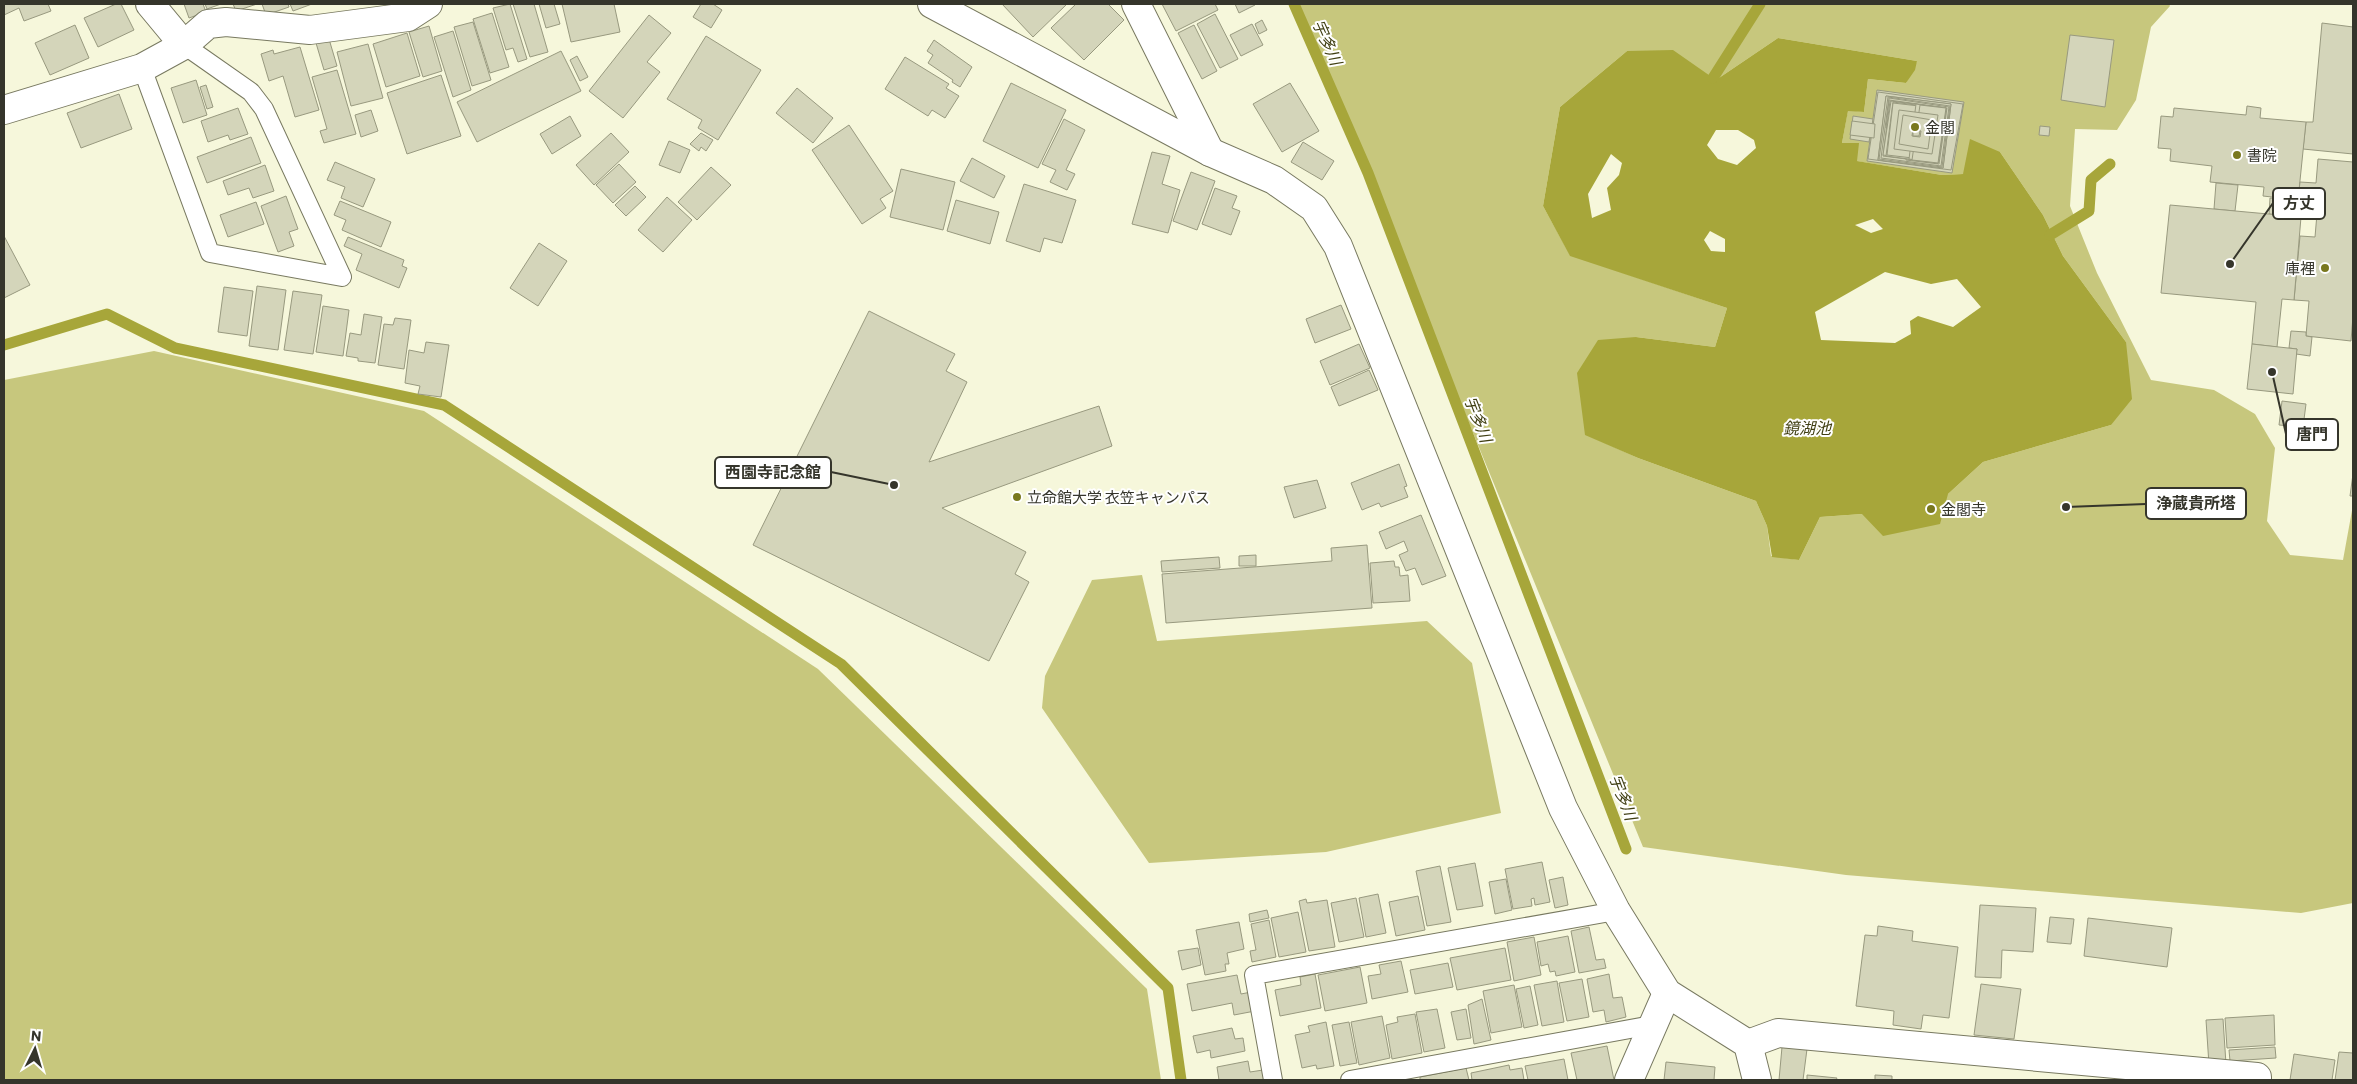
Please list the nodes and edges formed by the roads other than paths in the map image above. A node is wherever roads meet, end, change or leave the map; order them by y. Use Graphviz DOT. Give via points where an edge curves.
graph roads {
  1 [pos="150,4"];
  2 [pos="428,4"];
  3 [pos="932,4"];
  4 [pos="1136,4"];
  5 [pos="956,10"];
  6 [pos="184,45"];
  7 [pos="142,68"];
  8 [pos="4,110"];
  9 [pos="1210,152"];
  10 [pos="1616,911"];
  11 [pos="1667,994"];
  12 [pos="1652,1025"];
  13 [pos="1748,1044"];
  14 [pos="1273,1080"];
  15 [pos="1350,1080"];
  16 [pos="1629,1080"];
  17 [pos="1757,1080"];
  18 [pos="2257,1080"];
  1 -- 6 [label="street"];
  2 -- 6 [label="street" via="408,17 310,30 226,22 208,24"];
  3 -- 5 [label="street"];
  4 -- 9 [label="street"];
  5 -- 9 [label="street"];
  6 -- 7 [label="street"];
  6 -- 7 [label="lane" via="251,92 264,110 342,277 210,253"];
  7 -- 8 [label="street"];
  9 -- 10 [label="street" via="1274,180 1314,208 1338,246 1563,808"];
  10 -- 11 [label="street"];
  10 -- 14 [label="lane" via="1254,975"];
  11 -- 12 [label="street"];
  11 -- 13 [label="street"];
  12 -- 15 [label="lane"];
  12 -- 16 [label="street"];
  13 -- 17 [label="street"];
  13 -- 18 [label="street" via="1778,1032 2257,1077"];
}
